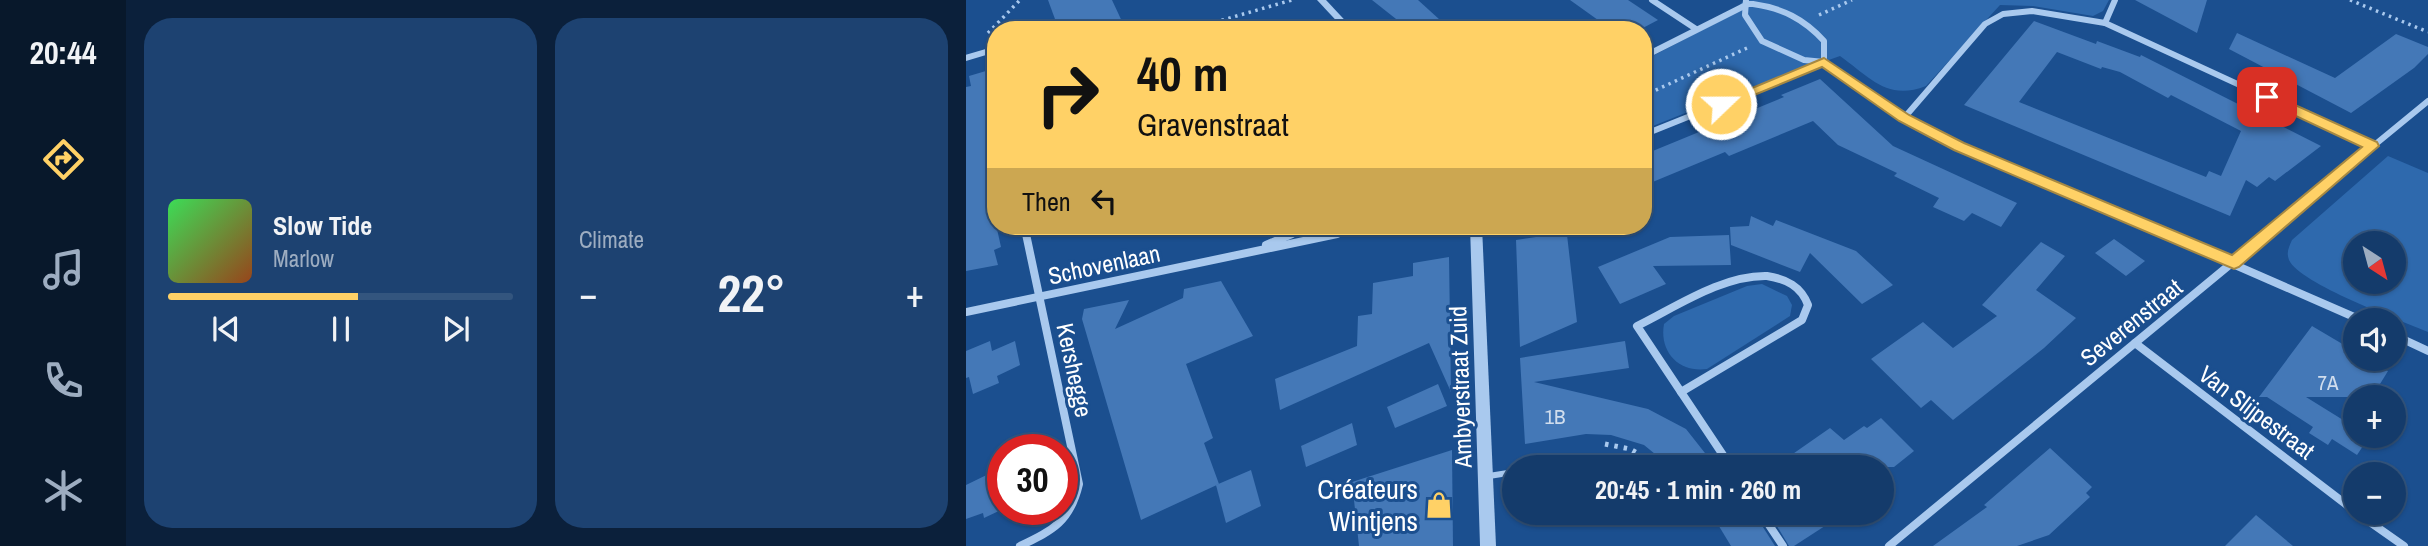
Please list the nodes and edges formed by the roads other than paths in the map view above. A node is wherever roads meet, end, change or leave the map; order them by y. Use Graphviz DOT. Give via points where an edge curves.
graph roads {
  1 [pos="1321,0"];
  2 [pos="1652,0"];
  3 [pos="2115,0"];
  4 [pos="1747,2"];
  5 [pos="1341,21"];
  6 [pos="2105,23"];
  7 [pos="1696,29"];
  8 [pos="987,52"];
  9 [pos="1652,52"];
  10 [pos="966,58"];
  11 [pos="1824,62"];
  12 [pos="2428,101"];
  13 [pos="1904,118"];
  14 [pos="1652,131"];
  15 [pos="2372,146"];
  16 [pos="1026,235"];
  17 [pos="1289,235"];
  18 [pos="1330,235"];
  19 [pos="1476,235"];
  20 [pos="1250,252"];
  21 [pos="2234,263"];
  22 [pos="1041,298"];
  23 [pos="966,312"];
  24 [pos="2343,312"];
  25 [pos="2406,341"];
  26 [pos="2135,343"];
  27 [pos="2428,351"];
  28 [pos="1681,393"];
  29 [pos="1723,455"];
  30 [pos="1502,474"];
  31 [pos="1486,477"];
  32 [pos="2343,502"];
  33 [pos="1770,525"];
  34 [pos="2374,525"];
  35 [pos="1020,546"];
  36 [pos="1488,546"];
  37 [pos="1783,546"];
  38 [pos="1889,546"];
  39 [pos="2404,546"];
  1 -- 5 [label="street"];
  2 -- 7 [label="street"];
  3 -- 6 [label="street"];
  4 -- 7 [label="street"];
  4 -- 11 [label="street" via="1787,11 1806,21 1824,41"];
  4 -- 11 [label="street" via="1745,15 1762,41 1804,60"];
  6 -- 13 [label="street" via="2032,11 2003,14 1984,24"];
  6 -- 15 [label="street"];
  7 -- 9 [label="street"];
  8 -- 10 [label="street"];
  11 -- 13 [label="street"];
  11 -- 14 [label="street"];
  12 -- 15 [label="street, Severenstraat"];
  13 -- 21 [label="street" via="1959,147"];
  15 -- 21 [label="street, Severenstraat"];
  16 -- 22 [label="street, Kershegge"];
  17 -- 20 [label="street, Schovenlaan"];
  18 -- 20 [label="street, Schovenlaan"];
  19 -- 31 [label="street, Ambyerstraat Zuid"];
  20 -- 22 [label="street, Schovenlaan"];
  21 -- 24 [label="street"];
  21 -- 26 [label="street, Severenstraat"];
  22 -- 23 [label="street, Schovenlaan"];
  22 -- 35 [label="street, Kershegge" via="1079,485 1075,506 1058,526"];
  25 -- 27 [label="street"];
  26 -- 32 [label="street, Van Slijpestraat"];
  26 -- 38 [label="street, Severenstraat"];
  28 -- 28 [label="street" via="1801,320 1808,305 1805,296 1786,282 1748,278 1637,326"];
  28 -- 29 [label="street"];
  30 -- 31 [label="lane"];
  31 -- 36 [label="street, Ambyerstraat Zuid"];
  33 -- 37 [label="street"];
  34 -- 39 [label="street, Van Slijpestraat"];
}
